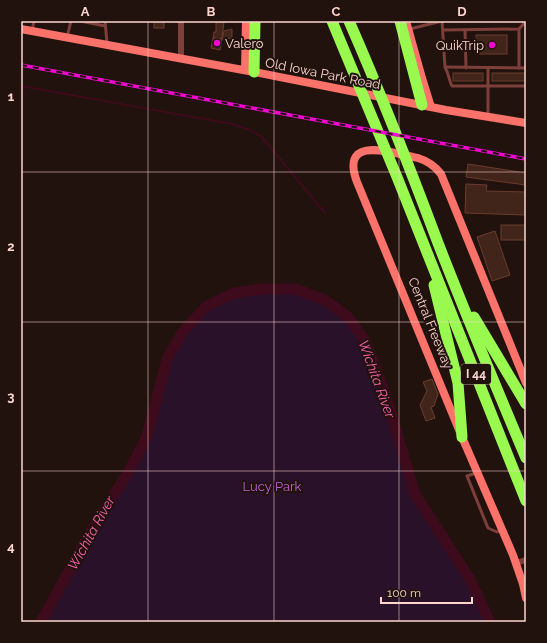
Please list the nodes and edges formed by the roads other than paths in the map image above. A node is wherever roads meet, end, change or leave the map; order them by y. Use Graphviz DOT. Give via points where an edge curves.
graph roads {
  1 [pos="34,21"];
  2 [pos="71,21"];
  3 [pos="80,21"];
  4 [pos="105,21"];
  5 [pos="181,21"];
  6 [pos="246,21"];
  7 [pos="255,21"];
  8 [pos="332,21"];
  9 [pos="349,21"];
  10 [pos="442,21"];
  11 [pos="526,21"];
  12 [pos="105,26"];
  13 [pos="404,26"];
  14 [pos="21,29"];
  15 [pos="443,30"];
  16 [pos="465,30"];
  17 [pos="519,30"];
  18 [pos="32,31"];
  19 [pos="67,37"];
  20 [pos="107,45"];
  21 [pos="181,58"];
  22 [pos="444,67"];
  23 [pos="466,68"];
  24 [pos="488,68"];
  25 [pos="519,68"];
  26 [pos="526,68"];
  27 [pos="249,71"];
  28 [pos="488,86"];
  29 [pos="526,86"];
  30 [pos="427,106"];
  31 [pos="488,117"];
  32 [pos="526,123"];
  33 [pos="425,247"];
  34 [pos="455,284"];
  35 [pos="526,383"];
  36 [pos="526,404"];
  37 [pos="462,436"];
  38 [pos="526,458"];
  39 [pos="478,472"];
  40 [pos="526,501"];
  41 [pos="503,530"];
  42 [pos="526,560"];
  43 [pos="516,563"];
  44 [pos="526,598"];
  1 -- 18 [label="lane"];
  2 -- 19 [label="lane"];
  3 -- 12 [label="lane"];
  4 -- 12 [label="lane"];
  5 -- 21 [label="street"];
  6 -- 27 [label="main road"];
  7 -- 27 [label="highway"];
  8 -- 33 [label="highway, Central Freeway / I 44"];
  9 -- 34 [label="highway, I 44"];
  10 -- 13 [label="lane"];
  10 -- 15 [label="lane"];
  11 -- 17 [label="lane"];
  12 -- 20 [label="lane"];
  13 -- 30 [label="highway"];
  14 -- 18 [label="main road, Old Iowa Park Road"];
  15 -- 16 [label="lane"];
  15 -- 22 [label="lane"];
  16 -- 17 [label="lane"];
  16 -- 23 [label="lane"];
  17 -- 25 [label="lane"];
  18 -- 19 [label="main road, Old Iowa Park Road"];
  19 -- 20 [label="main road, Old Iowa Park Road"];
  20 -- 21 [label="main road, Old Iowa Park Road"];
  21 -- 27 [label="main road, Old Iowa Park Road"];
  22 -- 23 [label="lane"];
  22 -- 28 [label="lane" via="452,86"];
  23 -- 24 [label="lane"];
  24 -- 25 [label="lane"];
  24 -- 28 [label="lane"];
  25 -- 26 [label="lane"];
  27 -- 30 [label="main road, Old Iowa Park Road"];
  28 -- 29 [label="lane"];
  28 -- 31 [label="lane"];
  30 -- 31 [label="main road, Old Iowa Park Road"];
  31 -- 32 [label="main road, Old Iowa Park Road"];
  33 -- 37 [label="highway" via="458,383"];
  33 -- 40 [label="highway, Central Freeway / I 44"];
  34 -- 36 [label="highway"];
  34 -- 38 [label="highway, I 44"];
  35 -- 37 [label="main road, Central Freeway" via="441,174 425,160 418,158 374,149 357,155 353,168 357,182"];
  37 -- 39 [label="main road, Central Freeway"];
  39 -- 41 [label="main road, Central Freeway"];
  39 -- 41 [label="lane" via="467,476 488,528 498,532"];
  41 -- 43 [label="main road, Central Freeway"];
  42 -- 43 [label="street"];
  43 -- 44 [label="main road, Central Freeway"];
}
